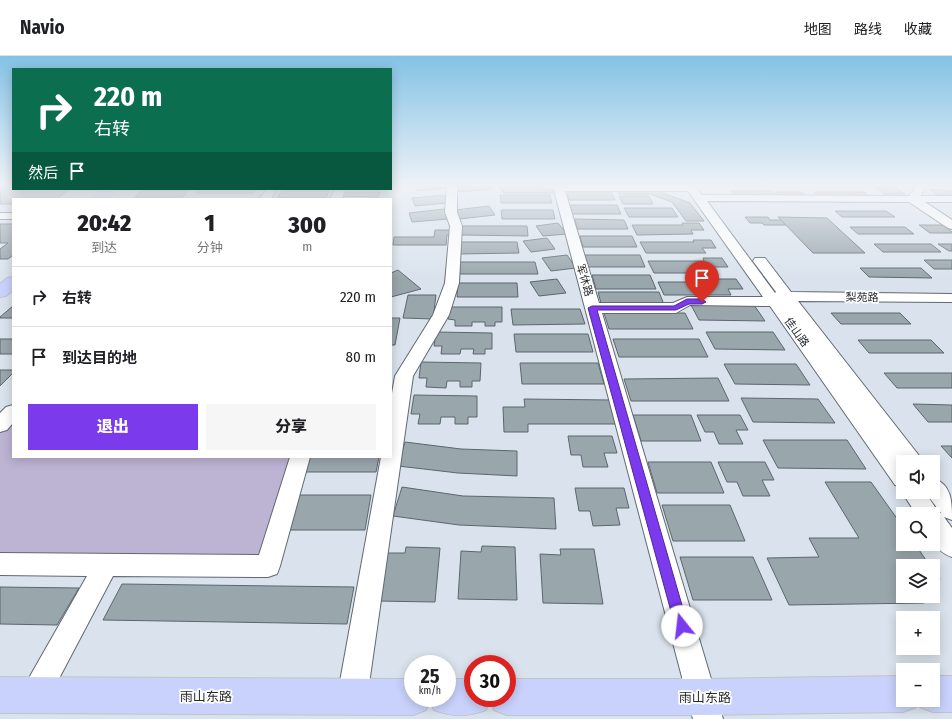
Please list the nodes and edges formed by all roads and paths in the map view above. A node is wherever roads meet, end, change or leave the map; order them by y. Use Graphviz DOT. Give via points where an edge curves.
graph roads {
  1 [pos="453,217"];
  2 [pos="563,217"];
  3 [pos="717,217"];
  4 [pos="940,217"];
  5 [pos="952,225"];
  6 [pos="12,270"];
  7 [pos="0,280"];
  8 [pos="12,283"];
  9 [pos="0,292"];
  10 [pos="778,298"];
  11 [pos="952,298"];
  12 [pos="592,308"];
  13 [pos="12,412"];
  14 [pos="0,425"];
  15 [pos="392,451"];
  16 [pos="908,455"];
  17 [pos="300,458"];
  18 [pos="391,458"];
  19 [pos="896,469"];
  20 [pos="940,495"];
  21 [pos="952,511"];
  22 [pos="940,530"];
  23 [pos="952,547"];
  24 [pos="0,564"];
  25 [pos="106,565"];
  26 [pos="896,694"];
  27 [pos="940,694"];
  28 [pos="952,694"];
  29 [pos="0,695"];
  30 [pos="35,695"];
  31 [pos="352,698"];
  32 [pos="404,698"];
  33 [pos="516,698"];
  34 [pos="705,708"];
  1 -- 15 [label="street" via="456,226 452,283 441,315 404,376"];
  2 -- 12 [label="street, 军休路"];
  3 -- 10 [label="street, 佳山路"];
  4 -- 5 [label="street"];
  6 -- 7 [label="main road"];
  8 -- 9 [label="main road"];
  10 -- 11 [label="street, 梨苑路"];
  10 -- 12 [label="street, 梨苑路" via="687,302 676,308"];
  10 -- 16 [label="street, 佳山路"];
  10 -- 19 [label="street, 佳山路"];
  12 -- 34 [label="street, 军休路"];
  13 -- 14 [label="street"];
  17 -- 25 [label="street" via="268,566"];
  18 -- 31 [label="street"];
  20 -- 21 [label="street"];
  22 -- 23 [label="street"];
  24 -- 25 [label="street"];
  25 -- 30 [label="street"];
  26 -- 34 [label="main road, 雨山东路"];
  27 -- 28 [label="main road"];
  29 -- 30 [label="main road, 雨山东路"];
  30 -- 31 [label="main road, 雨山东路"];
  31 -- 32 [label="main road, 雨山东路"];
  33 -- 34 [label="main road, 雨山东路"];
}
